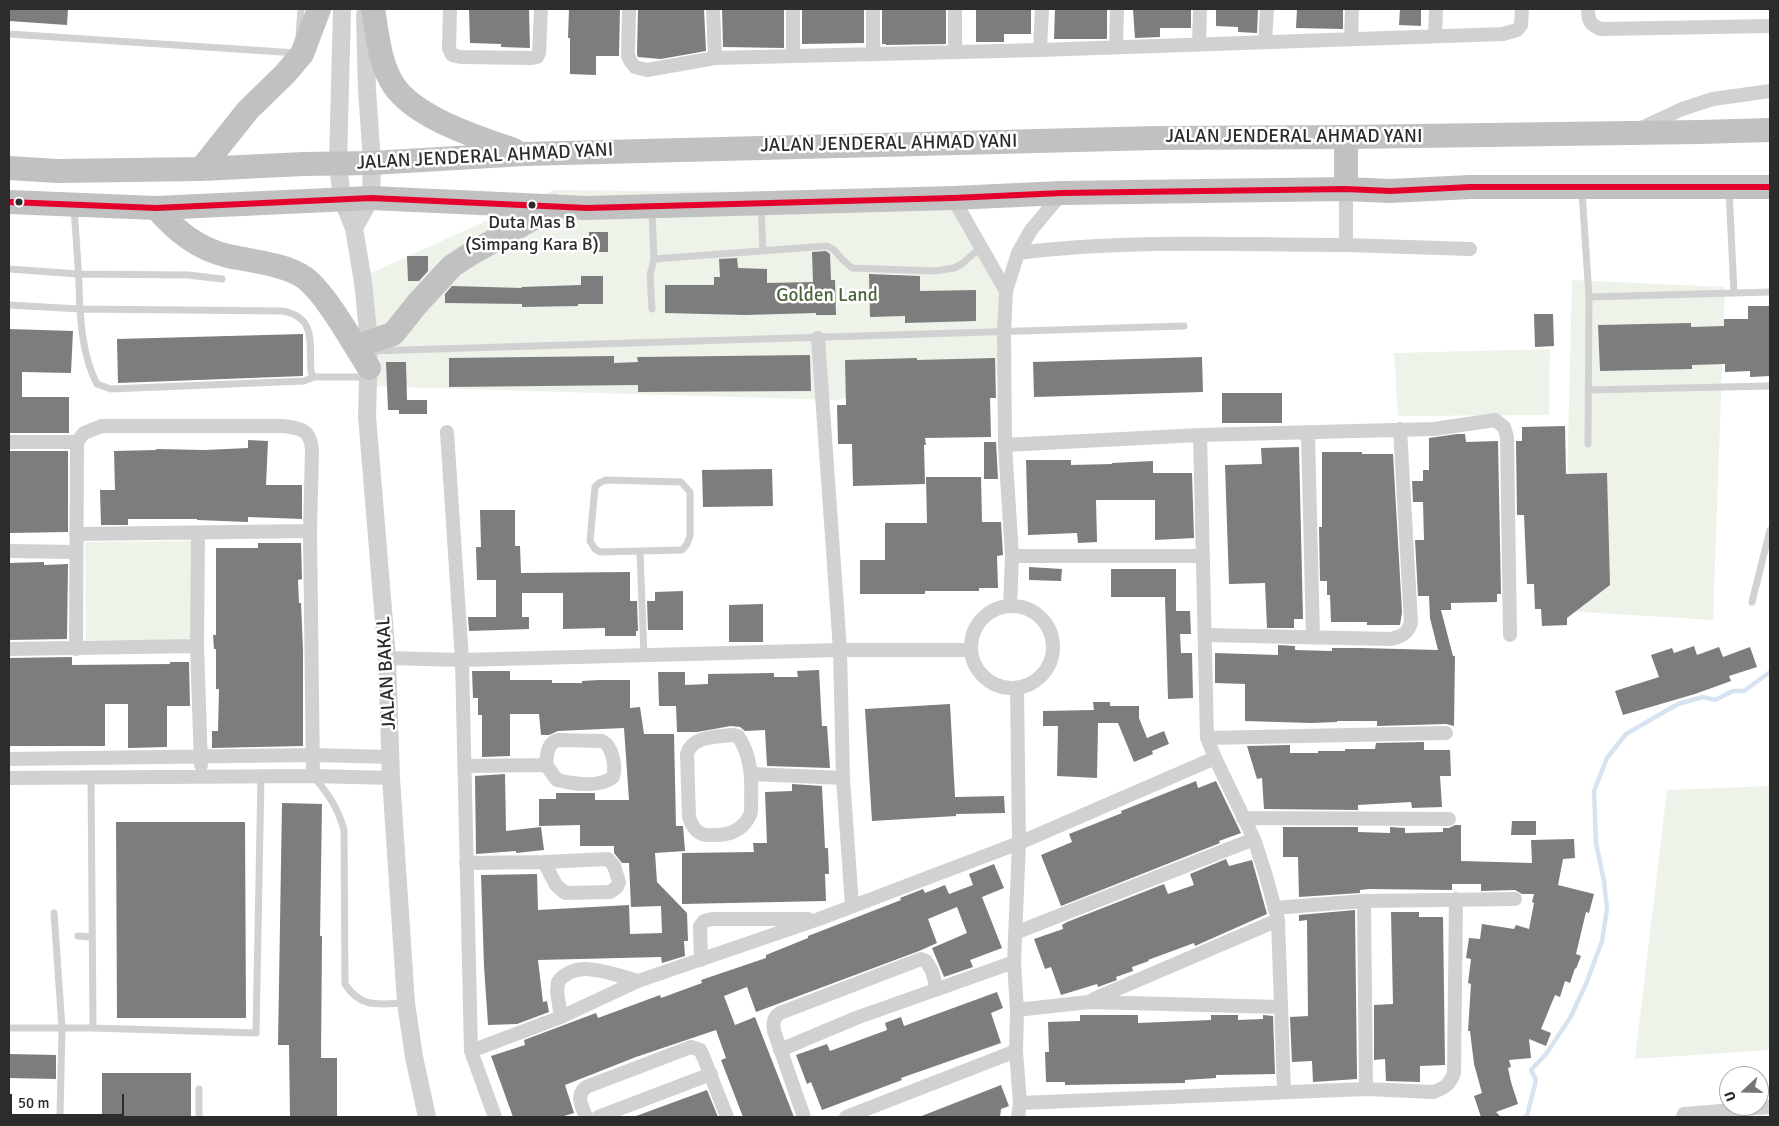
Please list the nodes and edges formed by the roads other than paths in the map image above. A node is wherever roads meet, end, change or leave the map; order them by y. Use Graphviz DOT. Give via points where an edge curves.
graph roads {
  1 [pos="301,9"];
  2 [pos="319,9"];
  3 [pos="342,9"];
  4 [pos="365,9"];
  5 [pos="373,9"];
  6 [pos="450,9"];
  7 [pos="541,9"];
  8 [pos="629,9"];
  9 [pos="713,9"];
  10 [pos="793,9"];
  11 [pos="873,9"];
  12 [pos="955,9"];
  13 [pos="1042,9"];
  14 [pos="1117,9"];
  15 [pos="1200,9"];
  16 [pos="1268,9"];
  17 [pos="1352,9"];
  18 [pos="1436,9"];
  19 [pos="1522,9"];
  20 [pos="1588,9"];
  21 [pos="1770,26"];
  22 [pos="9,34"];
  23 [pos="1435,36"];
  24 [pos="1351,39"];
  25 [pos="1265,41"];
  26 [pos="1199,44"];
  27 [pos="1116,47"];
  28 [pos="1040,50"];
  29 [pos="955,51"];
  30 [pos="873,53"];
  31 [pos="793,56"];
  32 [pos="715,58"];
  33 [pos="1770,91"];
  34 [pos="1770,130"];
  35 [pos="1630,133"];
  36 [pos="1346,137"];
  37 [pos="524,154"];
  38 [pos="372,163"];
  39 [pos="338,164"];
  40 [pos="9,168"];
  41 [pos="201,169"];
  42 [pos="1582,187"];
  43 [pos="1770,187"];
  44 [pos="1729,188"];
  45 [pos="1346,189"];
  46 [pos="1062,193"];
  47 [pos="371,198"];
  48 [pos="953,198"];
  49 [pos="342,199"];
  50 [pos="9,202"];
  51 [pos="761,203"];
  52 [pos="556,205"];
  53 [pos="652,205"];
  54 [pos="74,206"];
  55 [pos="156,208"];
  56 [pos="354,228"];
  57 [pos="981,246"];
  58 [pos="1346,246"];
  59 [pos="1470,249"];
  60 [pos="763,251"];
  61 [pos="1018,253"];
  62 [pos="654,259"];
  63 [pos="9,269"];
  64 [pos="78,274"];
  65 [pos="222,279"];
  66 [pos="1006,291"];
  67 [pos="1734,292"];
  68 [pos="1770,292"];
  69 [pos="1589,297"];
  70 [pos="9,305"];
  71 [pos="652,309"];
  72 [pos="80,310"];
  73 [pos="1184,326"];
  74 [pos="1004,332"];
  75 [pos="818,338"];
  76 [pos="369,360"];
  77 [pos="314,378"];
  78 [pos="1770,386"];
  79 [pos="1588,390"];
  80 [pos="1400,429"];
  81 [pos="447,432"];
  82 [pos="1308,434"];
  83 [pos="1200,435"];
  84 [pos="9,442"];
  85 [pos="77,442"];
  86 [pos="1588,444"];
  87 [pos="1005,445"];
  88 [pos="1770,530"];
  89 [pos="310,531"];
  90 [pos="198,533"];
  91 [pos="76,534"];
  92 [pos="9,551"];
  93 [pos="76,552"];
  94 [pos="640,552"];
  95 [pos="1012,556"];
  96 [pos="1203,556"];
  97 [pos="1752,602"];
  98 [pos="1010,606"];
  99 [pos="1510,635"];
  100 [pos="1205,636"];
  101 [pos="1313,638"];
  102 [pos="197,646"];
  103 [pos="76,649"];
  104 [pos="9,650"];
  105 [pos="840,650"];
  106 [pos="971,650"];
  107 [pos="644,656"];
  108 [pos="387,658"];
  109 [pos="462,660"];
  110 [pos="1017,688"];
  111 [pos="1446,732"];
  112 [pos="1207,738"];
  113 [pos="313,755"];
  114 [pos="201,756"];
  115 [pos="390,756"];
  116 [pos="1215,758"];
  117 [pos="9,759"];
  118 [pos="546,765"];
  119 [pos="464,766"];
  120 [pos="752,774"];
  121 [pos="91,776"];
  122 [pos="200,776"];
  123 [pos="260,776"];
  124 [pos="314,776"];
  125 [pos="9,778"];
  126 [pos="391,778"];
  127 [pos="843,778"];
  128 [pos="1243,818"];
  129 [pos="1449,819"];
  130 [pos="1254,839"];
  131 [pos="1018,843"];
  132 [pos="544,862"];
  133 [pos="466,863"];
  134 [pos="1456,899"];
  135 [pos="1515,899"];
  136 [pos="1364,900"];
  137 [pos="852,906"];
  138 [pos="54,913"];
  139 [pos="1276,914"];
  140 [pos="820,918"];
  141 [pos="1015,933"];
  142 [pos="78,936"];
  143 [pos="92,937"];
  144 [pos="701,960"];
  145 [pos="1014,962"];
  146 [pos="638,982"];
  147 [pos="937,989"];
  148 [pos="1088,1002"];
  149 [pos="406,1003"];
  150 [pos="1281,1007"];
  151 [pos="1016,1010"];
  152 [pos="561,1017"];
  153 [pos="9,1028"];
  154 [pos="62,1028"];
  155 [pos="93,1028"];
  156 [pos="780,1050"];
  157 [pos="471,1051"];
  158 [pos="1016,1051"];
  159 [pos="711,1074"];
  160 [pos="1366,1089"];
  161 [pos="199,1090"];
  162 [pos="1284,1092"];
  163 [pos="1020,1103"];
  164 [pos="1770,1107"];
  165 [pos="60,1117"];
  166 [pos="200,1117"];
  167 [pos="427,1117"];
  168 [pos="495,1117"];
  169 [pos="586,1117"];
  170 [pos="598,1117"];
  171 [pos="727,1117"];
  172 [pos="804,1117"];
  173 [pos="846,1117"];
  174 [pos="1018,1117"];
  175 [pos="1683,1117"];
  1 -- 22 [label="lane" via="298,53"];
  2 -- 41 [label="highway" via="302,54 248,110"];
  3 -- 39 [label="street, JALAN BAKAL"];
  4 -- 38 [label="street"];
  5 -- 37 [label="highway" via="380,54 390,80 406,99 436,120"];
  6 -- 7 [label="street" via="449,48 452,55 532,58 539,53"];
  8 -- 32 [label="street" via="628,56 635,68 647,70"];
  9 -- 32 [label="street"];
  10 -- 31 [label="street"];
  11 -- 30 [label="street"];
  12 -- 29 [label="street"];
  13 -- 28 [label="street"];
  14 -- 27 [label="street"];
  15 -- 26 [label="street"];
  16 -- 25 [label="street"];
  17 -- 24 [label="street"];
  18 -- 23 [label="street"];
  19 -- 23 [label="street" via="1520,24 1511,32"];
  20 -- 21 [label="street" via="1588,19 1601,30"];
  23 -- 24 [label="street"];
  24 -- 25 [label="street"];
  25 -- 26 [label="street"];
  26 -- 27 [label="street"];
  27 -- 28 [label="street"];
  28 -- 29 [label="street"];
  29 -- 30 [label="street"];
  30 -- 31 [label="street"];
  31 -- 32 [label="street"];
  33 -- 35 [label="street" via="1713,99"];
  34 -- 35 [label="highway, JALAN JENDERAL AHMAD YANI"];
  35 -- 36 [label="highway, JALAN JENDERAL AHMAD YANI"];
  36 -- 37 [label="highway, JALAN JENDERAL AHMAD YANI" via="1156,138"];
  36 -- 45 [label="highway"];
  37 -- 38 [label="highway, JALAN JENDERAL AHMAD YANI"];
  38 -- 39 [label="highway, JALAN JENDERAL AHMAD YANI"];
  38 -- 47 [label="street"];
  39 -- 41 [label="highway, JALAN JENDERAL AHMAD YANI"];
  39 -- 49 [label="street, JALAN BAKAL"];
  40 -- 41 [label="highway, JALAN JENDERAL AHMAD YANI" via="57,171"];
  42 -- 44 [label="highway, JALAN JENDERAL AHMAD YANI"];
  42 -- 45 [label="highway, JALAN JENDERAL AHMAD YANI"];
  42 -- 69 [label="lane"];
  43 -- 44 [label="highway, JALAN JENDERAL AHMAD YANI"];
  44 -- 67 [label="lane"];
  45 -- 46 [label="highway, JALAN JENDERAL AHMAD YANI"];
  45 -- 58 [label="street"];
  46 -- 48 [label="highway, JALAN JENDERAL AHMAD YANI"];
  46 -- 61 [label="street" via="1031,230"];
  47 -- 49 [label="highway, JALAN JENDERAL AHMAD YANI"];
  47 -- 52 [label="highway, JALAN JENDERAL AHMAD YANI"];
  47 -- 56 [label="street"];
  48 -- 51 [label="highway, JALAN JENDERAL AHMAD YANI"];
  48 -- 57 [label="street"];
  49 -- 55 [label="highway, JALAN JENDERAL AHMAD YANI"];
  49 -- 56 [label="street, JALAN BAKAL"];
  50 -- 54 [label="highway, JALAN JENDERAL AHMAD YANI"];
  51 -- 53 [label="highway, JALAN JENDERAL AHMAD YANI"];
  51 -- 60 [label="lane"];
  52 -- 53 [label="highway, JALAN JENDERAL AHMAD YANI" via="587,208"];
  52 -- 76 [label="highway" via="452,266"];
  53 -- 62 [label="lane"];
  54 -- 55 [label="highway, JALAN JENDERAL AHMAD YANI"];
  54 -- 64 [label="lane"];
  55 -- 76 [label="highway" via="174,228 200,246 225,256 281,267 304,278"];
  56 -- 76 [label="street, JALAN BAKAL" via="363,282"];
  57 -- 60 [label="lane" via="962,264 935,270 852,268 827,246"];
  57 -- 66 [label="street"];
  58 -- 59 [label="street"];
  58 -- 61 [label="street" via="1174,244 1084,246"];
  60 -- 62 [label="lane"];
  61 -- 66 [label="street"];
  62 -- 71 [label="lane" via="650,275"];
  63 -- 64 [label="lane"];
  64 -- 65 [label="lane" via="188,275"];
  64 -- 72 [label="lane"];
  66 -- 74 [label="street"];
  67 -- 68 [label="lane"];
  67 -- 69 [label="lane"];
  69 -- 79 [label="lane"];
  70 -- 72 [label="lane"];
  72 -- 77 [label="lane" via="292,312 308,327"];
  72 -- 77 [label="lane" via="92,376 104,388 304,381"];
  73 -- 74 [label="lane"];
  74 -- 75 [label="lane"];
  74 -- 87 [label="street"];
  75 -- 76 [label="lane"];
  75 -- 105 [label="street"];
  76 -- 77 [label="lane"];
  76 -- 108 [label="street, JALAN BAKAL" via="367,416"];
  78 -- 79 [label="lane"];
  79 -- 86 [label="lane"];
  80 -- 82 [label="street"];
  80 -- 99 [label="street" via="1434,429 1495,420 1504,427 1507,437"];
  80 -- 101 [label="street" via="1411,623 1408,632 1391,639"];
  81 -- 109 [label="street"];
  82 -- 83 [label="street"];
  82 -- 101 [label="street"];
  83 -- 87 [label="street"];
  83 -- 96 [label="street"];
  84 -- 85 [label="street"];
  85 -- 89 [label="street" via="84,433 102,426 299,428 311,439"];
  85 -- 91 [label="street"];
  87 -- 95 [label="street"];
  88 -- 97 [label="lane"];
  89 -- 90 [label="street"];
  89 -- 113 [label="street"];
  90 -- 91 [label="street"];
  90 -- 102 [label="street"];
  91 -- 93 [label="street"];
  92 -- 93 [label="street"];
  93 -- 103 [label="street"];
  94 -- 94 [label="lane" via="682,550 687,544 690,536 690,492 682,482 606,480 595,488 590,541 595,549 600,552"];
  94 -- 107 [label="lane"];
  95 -- 96 [label="street"];
  95 -- 98 [label="street"];
  96 -- 100 [label="street"];
  98 -- 106 [label="street" via="997,608 977,624"];
  98 -- 110 [label="street" via="1036,614 1052,637 1053,651 1041,676"];
  100 -- 101 [label="street"];
  100 -- 112 [label="street"];
  102 -- 103 [label="street"];
  102 -- 114 [label="street"];
  103 -- 104 [label="street"];
  105 -- 106 [label="street"];
  105 -- 107 [label="street"];
  105 -- 127 [label="street"];
  106 -- 110 [label="street" via="974,663 991,683"];
  107 -- 109 [label="street"];
  108 -- 109 [label="street"];
  108 -- 115 [label="street, JALAN BAKAL"];
  109 -- 119 [label="street"];
  110 -- 131 [label="street"];
  111 -- 112 [label="street"];
  112 -- 116 [label="street"];
  113 -- 114 [label="street"];
  113 -- 115 [label="street"];
  113 -- 124 [label="street"];
  114 -- 117 [label="street"];
  114 -- 122 [label="street"];
  115 -- 126 [label="street, JALAN BAKAL"];
  116 -- 128 [label="street"];
  116 -- 131 [label="street"];
  118 -- 118 [label="street" via="549,747 554,741 602,741 610,748 615,771 613,777 603,782 584,784 557,780"];
  118 -- 119 [label="street"];
  119 -- 133 [label="street"];
  120 -- 120 [label="street" via="751,813 746,822 727,835 698,833 689,817 689,748 707,738 738,736"];
  120 -- 127 [label="street"];
  121 -- 122 [label="street"];
  121 -- 125 [label="street"];
  121 -- 143 [label="lane"];
  122 -- 123 [label="street"];
  123 -- 124 [label="street"];
  123 -- 155 [label="lane" via="256,1033"];
  124 -- 126 [label="street"];
  124 -- 149 [label="lane" via="340,814 344,830 345,984 360,1001 370,1004"];
  126 -- 149 [label="street, JALAN BAKAL"];
  127 -- 137 [label="street"];
  128 -- 129 [label="street"];
  128 -- 130 [label="street"];
  130 -- 139 [label="street"];
  130 -- 141 [label="street"];
  131 -- 137 [label="street"];
  131 -- 141 [label="street"];
  132 -- 132 [label="street" via="608,859 620,882 610,892 565,893 556,885"];
  132 -- 133 [label="street"];
  133 -- 157 [label="street"];
  134 -- 135 [label="street"];
  134 -- 136 [label="street"];
  134 -- 160 [label="street" via="1454,1073 1450,1083 1433,1092"];
  136 -- 139 [label="street"];
  136 -- 160 [label="street"];
  137 -- 140 [label="street"];
  138 -- 154 [label="lane"];
  139 -- 148 [label="street"];
  139 -- 150 [label="street"];
  140 -- 144 [label="street"];
  140 -- 144 [label="street" via="704,921 700,926"];
  141 -- 145 [label="street"];
  142 -- 143 [label="lane"];
  143 -- 155 [label="lane"];
  144 -- 146 [label="street"];
  145 -- 147 [label="street"];
  145 -- 151 [label="street"];
  146 -- 152 [label="street"];
  146 -- 152 [label="street" via="582,968 568,972 558,982"];
  147 -- 156 [label="street"];
  147 -- 156 [label="street" via="926,961 915,960 780,1013 773,1024"];
  148 -- 150 [label="street"];
  148 -- 151 [label="street"];
  149 -- 167 [label="street, JALAN BAKAL"];
  150 -- 162 [label="street"];
  151 -- 158 [label="street"];
  152 -- 157 [label="street"];
  153 -- 154 [label="lane"];
  154 -- 155 [label="lane"];
  154 -- 165 [label="lane"];
  156 -- 172 [label="street"];
  157 -- 168 [label="street"];
  158 -- 163 [label="street"];
  158 -- 173 [label="street"];
  159 -- 169 [label="street" via="700,1050 691,1047 586,1087 579,1097"];
  159 -- 170 [label="street"];
  159 -- 171 [label="street"];
  160 -- 162 [label="street"];
  161 -- 166 [label="lane"];
  162 -- 163 [label="street"];
  163 -- 174 [label="street"];
  164 -- 175 [label="street" via="1684,1114"];
}
